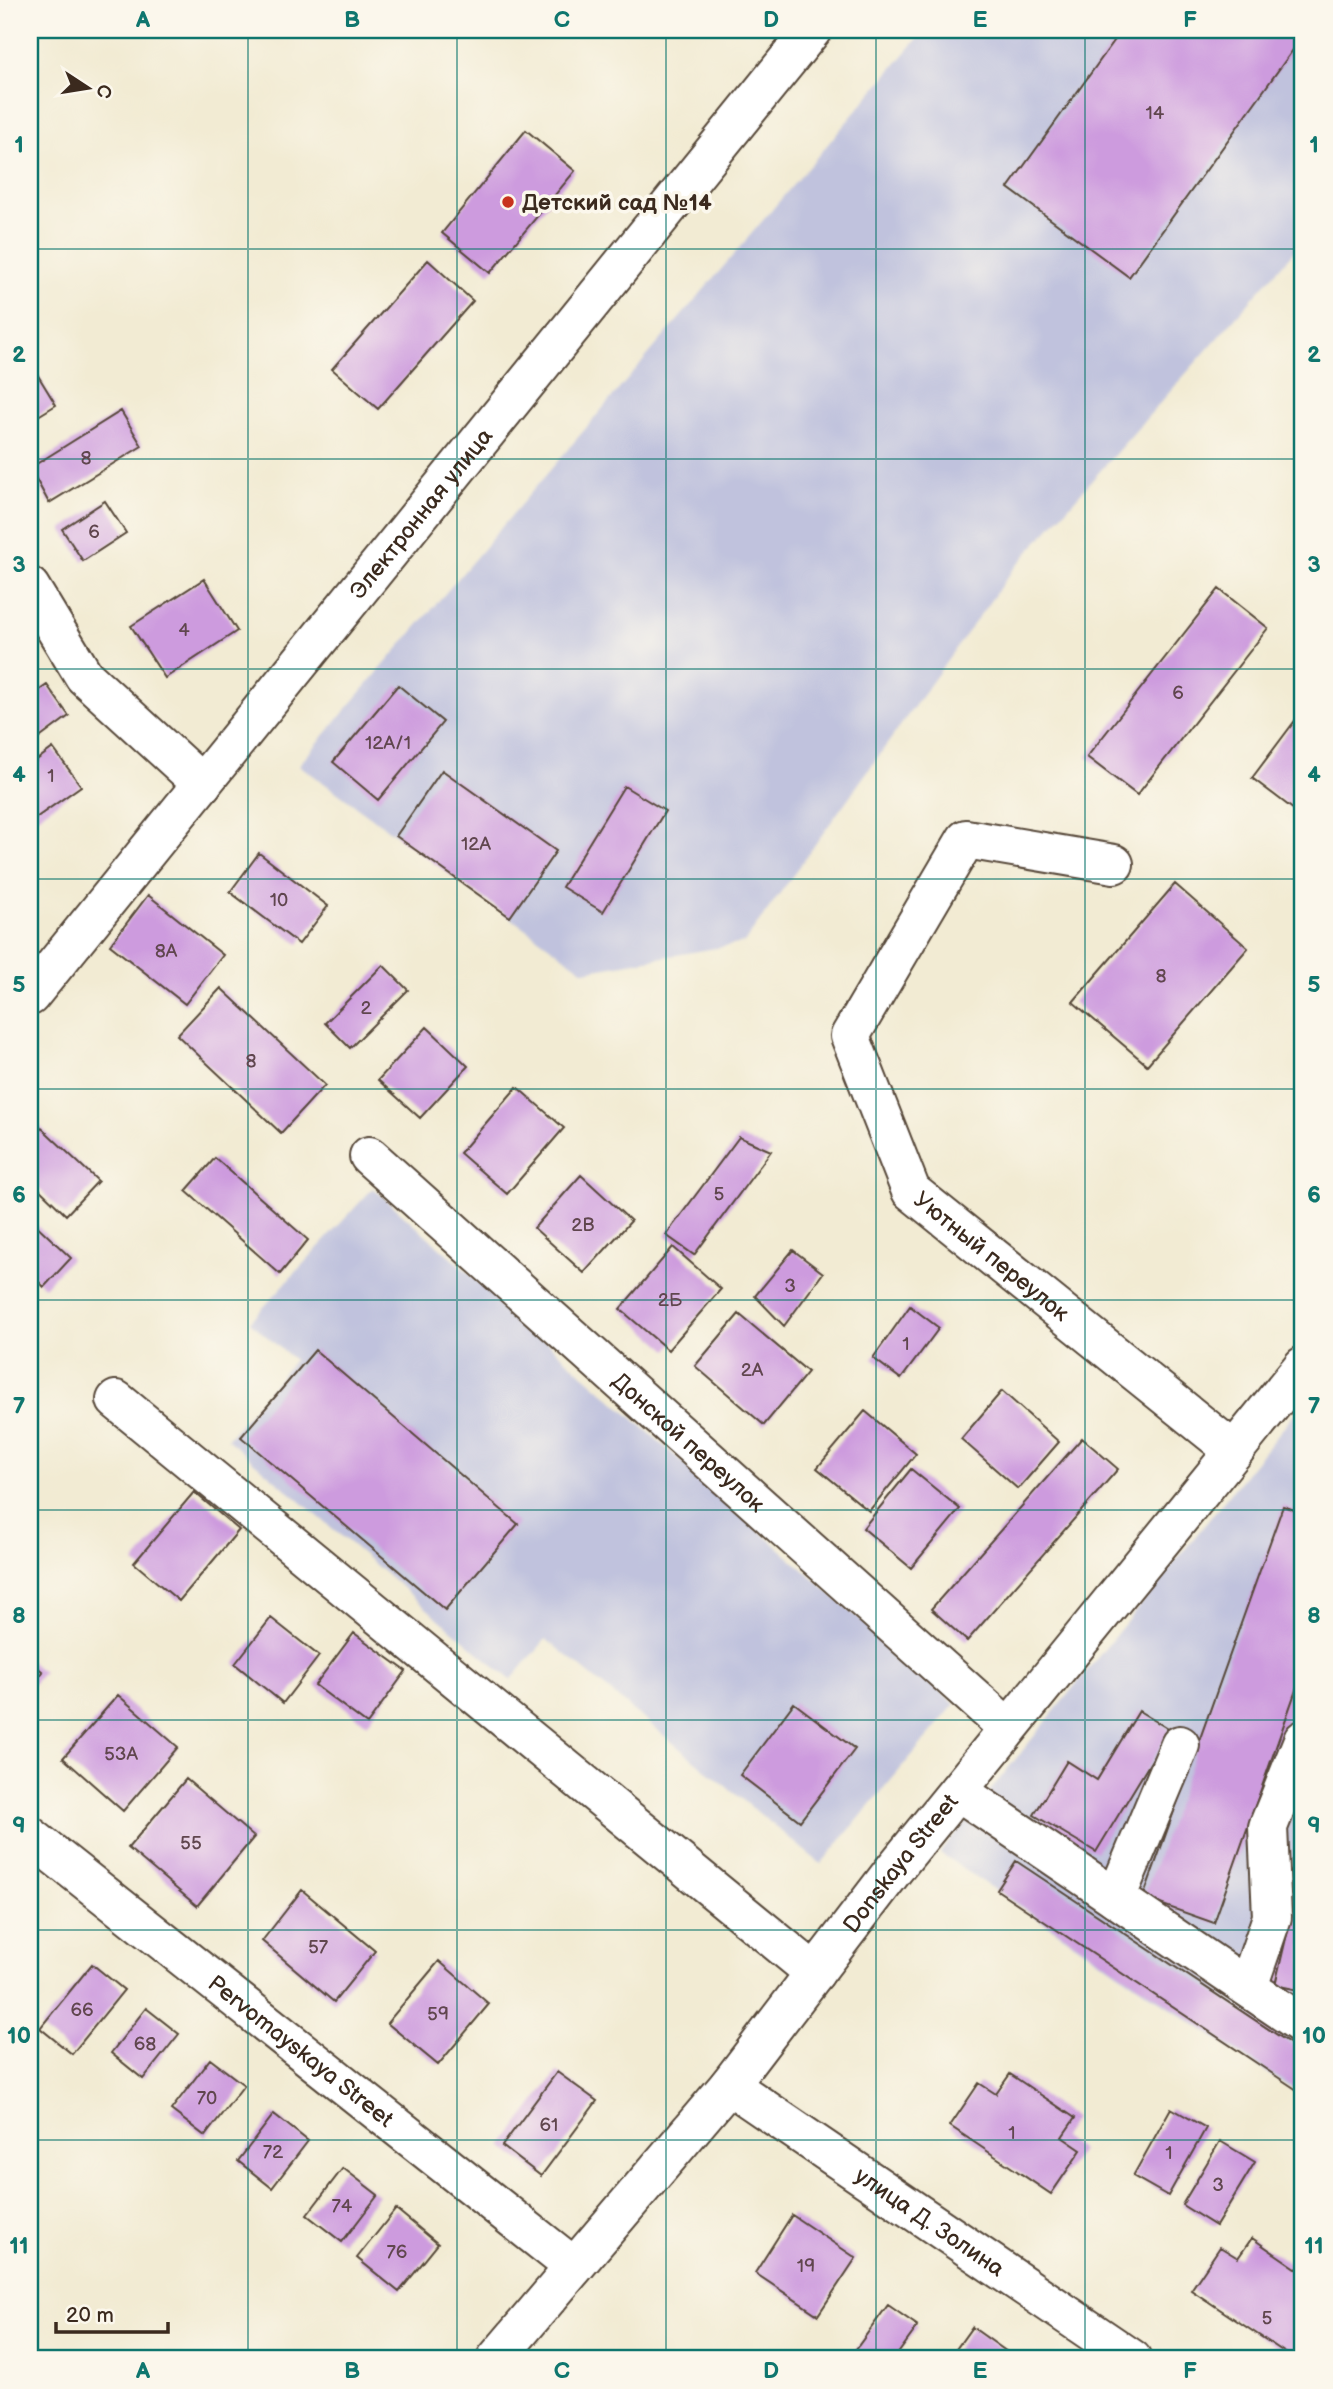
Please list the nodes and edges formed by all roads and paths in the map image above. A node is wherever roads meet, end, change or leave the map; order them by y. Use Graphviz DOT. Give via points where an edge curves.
graph roads {
  1 [pos="813,30"];
  2 [pos="30,587"];
  3 [pos="202,784"];
  4 [pos="1114,864"];
  5 [pos="30,996"];
  6 [pos="369,1156"];
  7 [pos="1303,1366"];
  8 [pos="116,1400"];
  9 [pos="1234,1451"];
  10 [pos="1008,1728"];
  11 [pos="1303,1740"];
  12 [pos="1180,1745"];
  13 [pos="958,1791"];
  14 [pos="30,1836"];
  15 [pos="1116,1898"];
  16 [pos="815,1973"];
  17 [pos="1248,1987"];
  18 [pos="1303,2025"];
  19 [pos="729,2085"];
  20 [pos="574,2267"];
  21 [pos="496,2359"];
  22 [pos="1132,2359"];
  1 -- 3 [label="street, Электронная улица"];
  2 -- 3 [label="street" via="84,676"];
  3 -- 5 [label="street, Электронная улица"];
  4 -- 9 [label="street, Уютный переулок" via="966,839 850,1036 911,1191"];
  6 -- 10 [label="street, Донской переулок"];
  7 -- 9 [label="street, Donskaya Street"];
  8 -- 16 [label="street"];
  9 -- 10 [label="street, Donskaya Street"];
  10 -- 13 [label="street, Donskaya Street"];
  11 -- 17 [label="street" via="1268,1827 1272,1917"];
  12 -- 15 [label="street"];
  13 -- 15 [label="street"];
  13 -- 16 [label="street, Donskaya Street"];
  14 -- 20 [label="street, Pervomayskaya Street"];
  15 -- 17 [label="street"];
  16 -- 19 [label="street, Donskaya Street"];
  17 -- 18 [label="street"];
  19 -- 20 [label="street, Donskaya Street"];
  19 -- 22 [label="street, улица Д. Золина"];
  20 -- 21 [label="street, Donskaya Street"];
}
